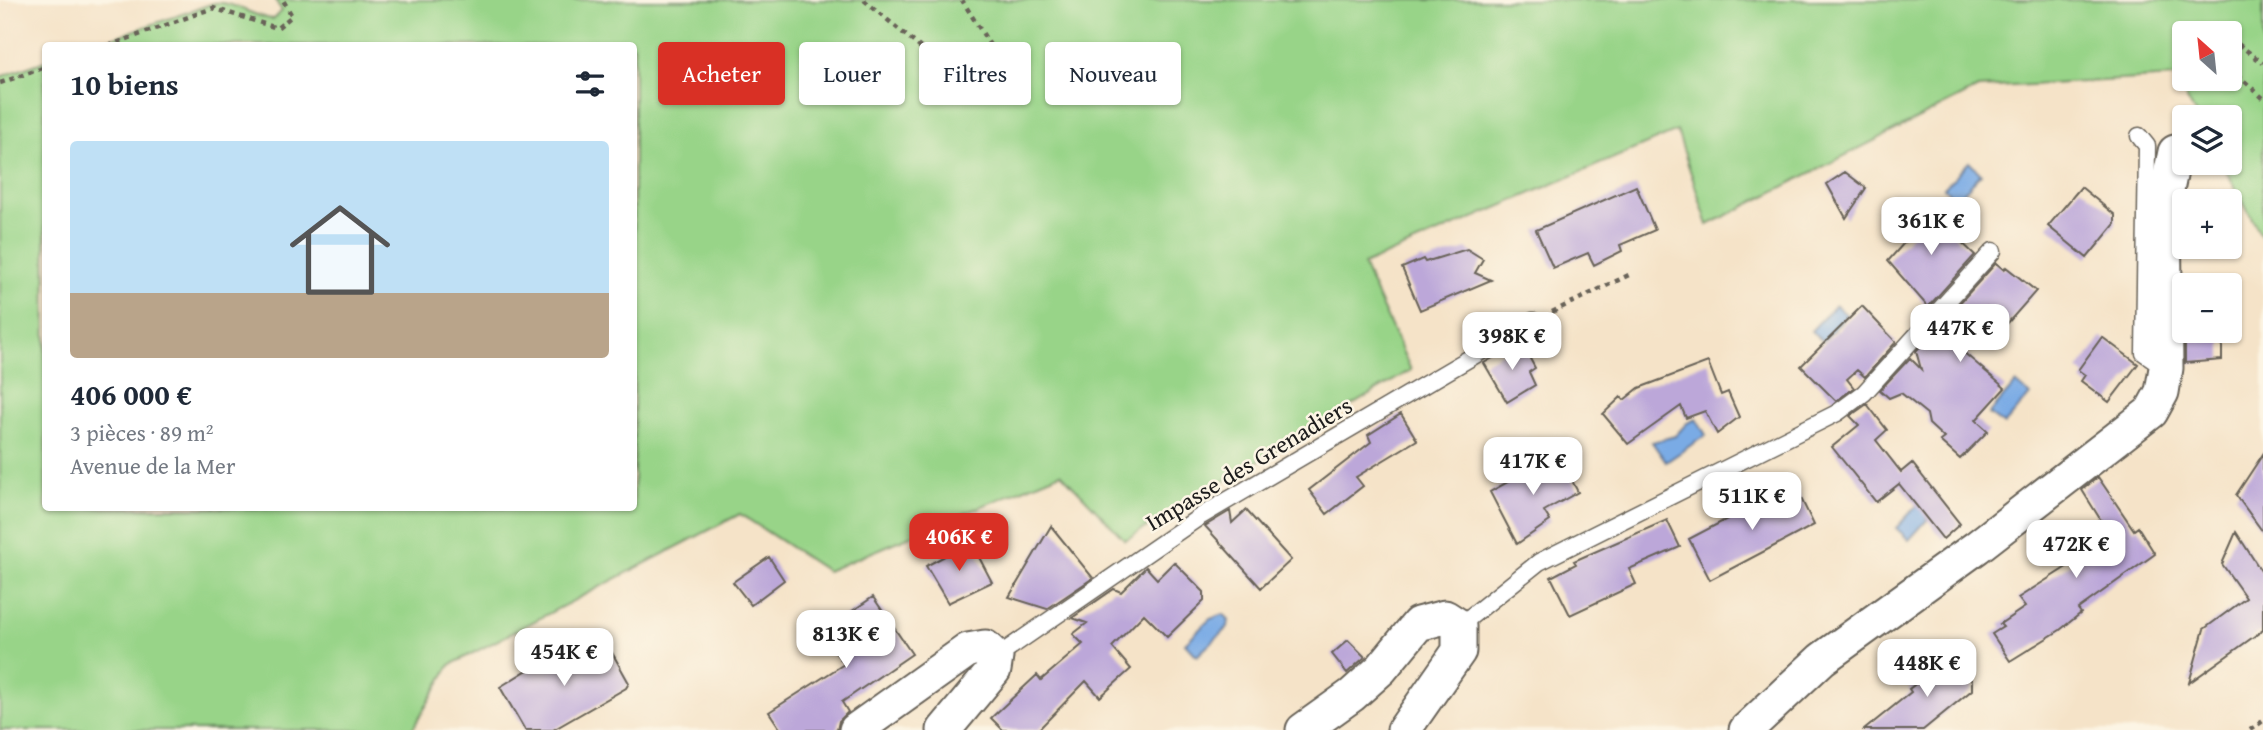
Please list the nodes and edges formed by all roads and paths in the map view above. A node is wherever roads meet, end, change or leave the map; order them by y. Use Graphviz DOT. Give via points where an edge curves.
graph roads {
  1 [pos="283,0"];
  2 [pos="864,0"];
  3 [pos="962,0"];
  4 [pos="119,42"];
  5 [pos="2242,47"];
  6 [pos="2263,62"];
  7 [pos="42,68"];
  8 [pos="2242,79"];
  9 [pos="0,83"];
  10 [pos="2263,98"];
  11 [pos="2139,136"];
  12 [pos="2172,166"];
  13 [pos="1993,251"];
  14 [pos="1633,273"];
  15 [pos="1533,321"];
  16 [pos="2166,368"];
  17 [pos="1459,626"];
  18 [pos="996,657"];
  19 [pos="2263,721"];
  20 [pos="856,730"];
  21 [pos="944,730"];
  22 [pos="1303,730"];
  23 [pos="1404,730"];
  24 [pos="1746,730"];
  25 [pos="2250,730"];
  1 -- 4 [label="path" via="292,16 277,28 213,8"];
  2 -- 3 [label="path" via="922,49 980,88 997,80 998,58"];
  5 -- 6 [label="path"];
  7 -- 9 [label="path"];
  8 -- 10 [label="path"];
  11 -- 16 [label="lane" via="2147,146 2144,353"];
  12 -- 16 [label="street" via="2164,204"];
  13 -- 17 [label="lane" via="1864,393 1837,413 1539,562"];
  14 -- 15 [label="path"];
  15 -- 18 [label="lane, Impasse des Grenadiers" via="1200,516"];
  16 -- 24 [label="street" via="2162,392 2151,412 1822,659"];
  17 -- 22 [label="street" via="1445,617 1418,624 1381,669"];
  17 -- 23 [label="street" via="1459,651"];
  18 -- 20 [label="street" via="985,647 968,650"];
  18 -- 21 [label="street" via="995,670"];
  19 -- 25 [label="path"];
}
